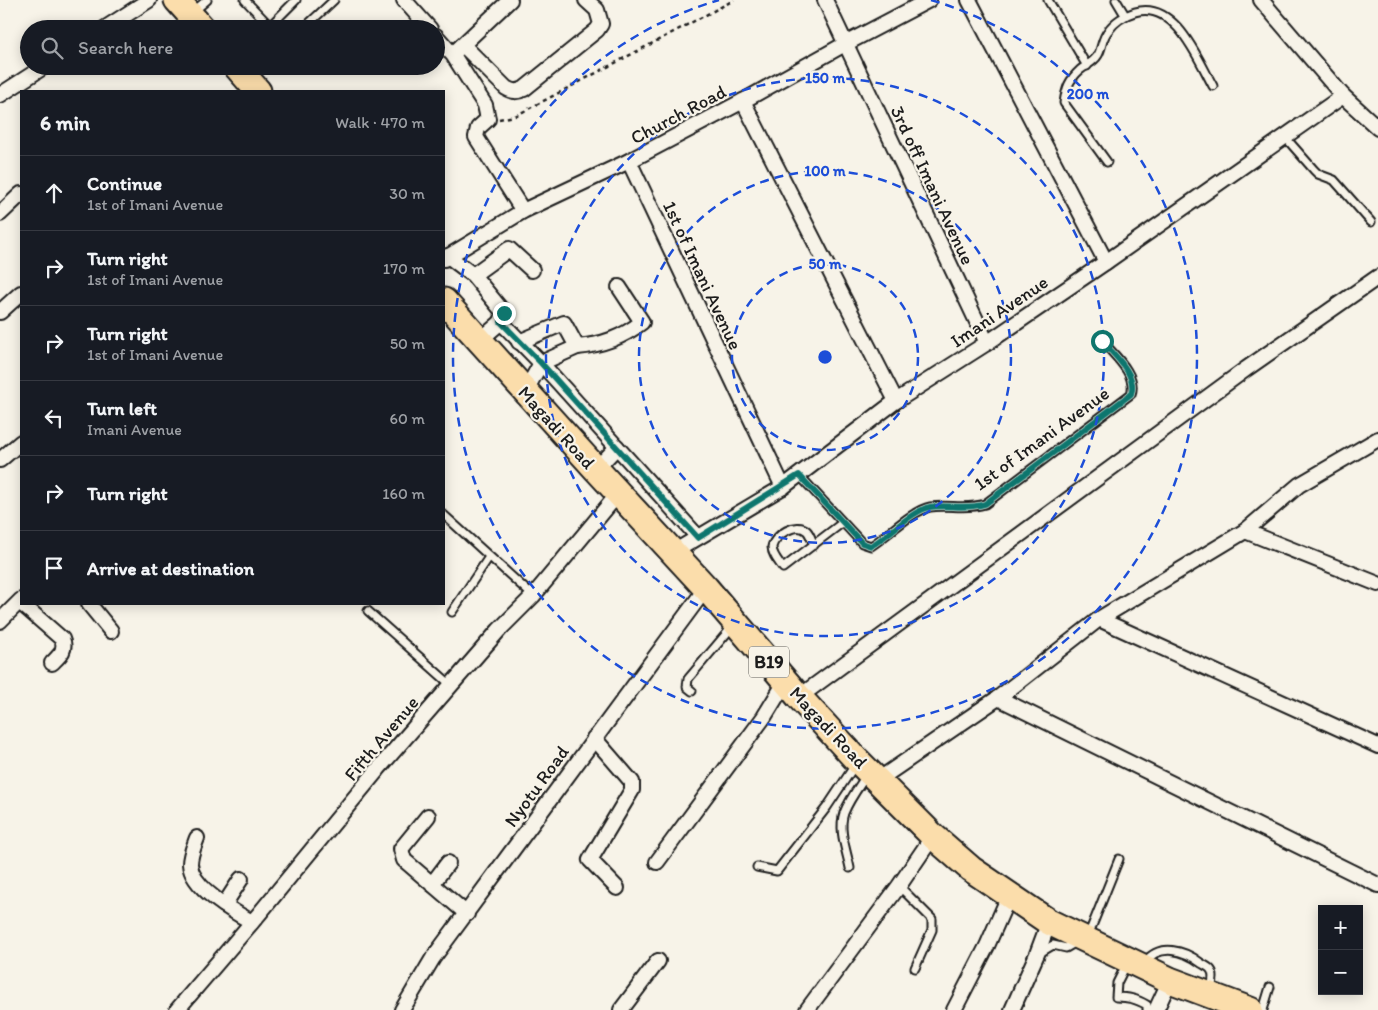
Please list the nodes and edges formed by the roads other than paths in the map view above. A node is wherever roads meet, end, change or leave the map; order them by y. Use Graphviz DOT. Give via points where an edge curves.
graph roads {
  1 [pos="149,0"];
  2 [pos="245,0"];
  3 [pos="296,0"];
  4 [pos="334,0"];
  5 [pos="404,0"];
  6 [pos="586,0"];
  7 [pos="825,0"];
  8 [pos="929,0"];
  9 [pos="969,0"];
  10 [pos="1048,0"];
  11 [pos="1116,0"];
  12 [pos="1261,0"];
  13 [pos="504,2"];
  14 [pos="1125,15"];
  15 [pos="118,20"];
  16 [pos="264,20"];
  17 [pos="276,20"];
  18 [pos="313,20"];
  19 [pos="422,20"];
  20 [pos="445,42"];
  21 [pos="845,44"];
  22 [pos="458,50"];
  23 [pos="1087,66"];
  24 [pos="31,75"];
  25 [pos="1213,86"];
  26 [pos="0,95"];
  27 [pos="1343,96"];
  28 [pos="743,101"];
  29 [pos="1378,128"];
  30 [pos="1285,137"];
  31 [pos="629,162"];
  32 [pos="1107,162"];
  33 [pos="20,195"];
  34 [pos="523,211"];
  35 [pos="0,214"];
  36 [pos="1371,222"];
  37 [pos="446,257"];
  38 [pos="1106,262"];
  39 [pos="532,270"];
  40 [pos="473,275"];
  41 [pos="1378,277"];
  42 [pos="620,287"];
  43 [pos="20,294"];
  44 [pos="445,301"];
  45 [pos="0,312"];
  46 [pos="501,322"];
  47 [pos="479,341"];
  48 [pos="1102,341"];
  49 [pos="519,342"];
  50 [pos="988,343"];
  51 [pos="577,347"];
  52 [pos="541,363"];
  53 [pos="525,392"];
  54 [pos="896,401"];
  55 [pos="1378,439"];
  56 [pos="20,443"];
  57 [pos="617,447"];
  58 [pos="0,460"];
  59 [pos="596,469"];
  60 [pos="799,475"];
  61 [pos="783,487"];
  62 [pos="618,494"];
  63 [pos="445,516"];
  64 [pos="842,523"];
  65 [pos="1245,531"];
  66 [pos="698,538"];
  67 [pos="814,545"];
  68 [pos="672,553"];
  69 [pos="489,557"];
  70 [pos="1378,584"];
  71 [pos="706,588"];
  72 [pos="533,596"];
  73 [pos="20,603"];
  74 [pos="24,605"];
  75 [pos="90,605"];
  76 [pos="368,611"];
  77 [pos="452,612"];
  78 [pos="1099,619"];
  79 [pos="0,621"];
  80 [pos="735,622"];
  81 [pos="112,631"];
  82 [pos="52,664"];
  83 [pos="451,685"];
  84 [pos="792,689"];
  85 [pos="692,691"];
  86 [pos="998,698"];
  87 [pos="594,738"];
  88 [pos="1378,746"];
  89 [pos="869,771"];
  90 [pos="428,816"];
  91 [pos="933,836"];
  92 [pos="197,838"];
  93 [pos="1118,859"];
  94 [pos="657,862"];
  95 [pos="448,863"];
  96 [pos="757,868"];
  97 [pos="850,868"];
  98 [pos="241,879"];
  99 [pos="1377,882"];
  100 [pos="432,884"];
  101 [pos="899,886"];
  102 [pos="617,888"];
  103 [pos="1009,896"];
  104 [pos="224,905"];
  105 [pos="467,914"];
  106 [pos="252,922"];
  107 [pos="1049,922"];
  108 [pos="1084,939"];
  109 [pos="1037,954"];
  110 [pos="658,961"];
  111 [pos="1135,964"];
  112 [pos="915,968"];
  113 [pos="1170,980"];
  114 [pos="1270,987"];
  115 [pos="1210,996"];
  116 [pos="177,1010"];
  117 [pos="402,1010"];
  118 [pos="621,1010"];
  119 [pos="807,1010"];
  120 [pos="954,1010"];
  121 [pos="1012,1010"];
  122 [pos="1148,1010"];
  123 [pos="1156,1010"];
  124 [pos="1250,1010"];
  125 [pos="1263,1010"];
  1 -- 15 [label="street"];
  2 -- 16 [label="lane"];
  3 -- 17 [label="lane"];
  4 -- 18 [label="lane"];
  5 -- 19 [label="street"];
  6 -- 22 [label="street" via="597,10 602,24 524,89 512,92"];
  7 -- 21 [label="street, 3rd off Imani Avenue"];
  8 -- 21 [label="street, Church Road"];
  9 -- 38 [label="street"];
  10 -- 23 [label="lane"];
  11 -- 14 [label="lane"];
  12 -- 27 [label="street"];
  13 -- 22 [label="street"];
  14 -- 23 [label="lane" via="1108,31 1098,54"];
  14 -- 25 [label="lane" via="1140,10 1156,10 1165,14 1183,31"];
  20 -- 22 [label="street"];
  21 -- 28 [label="street, Church Road"];
  21 -- 50 [label="street, 3rd off Imani Avenue"];
  22 -- 34 [label="street" via="485,105 488,119 478,128 476,136"];
  23 -- 32 [label="lane" via="1066,86 1064,103"];
  24 -- 26 [label="street"];
  27 -- 29 [label="street"];
  27 -- 30 [label="street, Imani Avenue"];
  28 -- 31 [label="street, Church Road"];
  28 -- 54 [label="street"];
  30 -- 36 [label="lane" via="1314,170 1334,180"];
  30 -- 38 [label="street, Imani Avenue"];
  31 -- 34 [label="street, Church Road"];
  31 -- 61 [label="street, 1st of Imani Avenue"];
  33 -- 35 [label="street"];
  34 -- 37 [label="street, Church Road"];
  37 -- 40 [label="street"];
  38 -- 50 [label="street, Imani Avenue"];
  39 -- 40 [label="street" via="509,250"];
  40 -- 46 [label="street" via="504,313"];
  41 -- 84 [label="street"];
  42 -- 51 [label="street" via="642,322 630,332 598,345"];
  43 -- 45 [label="street"];
  44 -- 47 [label="highway, Magadi Road / B19"];
  46 -- 47 [label="street"];
  46 -- 49 [label="street"];
  47 -- 53 [label="highway, Magadi Road / B19"];
  48 -- 64 [label="lane, 1st of Imani Avenue" via="1129,374 1134,387 1131,394 985,504 974,508 930,507 871,546 862,543"];
  49 -- 51 [label="street" via="564,323"];
  49 -- 52 [label="street"];
  50 -- 54 [label="street, Imani Avenue"];
  51 -- 52 [label="street"];
  52 -- 53 [label="street"];
  52 -- 57 [label="street"];
  53 -- 59 [label="highway, Magadi Road / B19"];
  54 -- 60 [label="street, Imani Avenue"];
  55 -- 65 [label="street" via="1299,485"];
  56 -- 58 [label="street"];
  57 -- 59 [label="street"];
  57 -- 66 [label="street"];
  59 -- 62 [label="highway, Magadi Road / B19"];
  60 -- 61 [label="street, Imani Avenue"];
  60 -- 64 [label="lane, 1st of Imani Avenue"];
  61 -- 66 [label="street, Imani Avenue"];
  62 -- 68 [label="highway, Magadi Road / B19"];
  62 -- 72 [label="street, Fifth Avenue"];
  63 -- 69 [label="lane"];
  64 -- 67 [label="lane"];
  65 -- 70 [label="street"];
  65 -- 78 [label="street"];
  66 -- 68 [label="street, Imani Avenue"];
  67 -- 67 [label="lane" via="783,568 773,554 772,546 782,533 794,527 808,532"];
  68 -- 71 [label="highway, Magadi Road / B19"];
  69 -- 72 [label="lane"];
  69 -- 77 [label="lane"];
  71 -- 80 [label="highway, Magadi Road / B19"];
  71 -- 87 [label="street, Nyotu Road"];
  72 -- 83 [label="street, Fifth Avenue"];
  73 -- 79 [label="street"];
  74 -- 82 [label="street" via="63,642 64,647"];
  75 -- 81 [label="street"];
  76 -- 83 [label="lane"];
  78 -- 86 [label="street"];
  78 -- 88 [label="street"];
  80 -- 84 [label="highway, Magadi Road / B19"];
  80 -- 85 [label="lane" via="688,679 688,687"];
  83 -- 106 [label="street, Fifth Avenue"];
  84 -- 89 [label="highway, Magadi Road / B19"];
  84 -- 94 [label="street" via="764,716"];
  86 -- 89 [label="street"];
  86 -- 99 [label="street"];
  87 -- 102 [label="street" via="632,782 632,790 590,860"];
  87 -- 105 [label="street, Nyotu Road"];
  89 -- 91 [label="highway, Magadi Road / B19"];
  89 -- 96 [label="lane" via="827,807 777,871"];
  89 -- 97 [label="lane" via="843,815 842,828"];
  90 -- 100 [label="street" via="401,852 404,860"];
  91 -- 101 [label="street"];
  91 -- 103 [label="highway, Magadi Road / B19"];
  92 -- 104 [label="street" via="190,858 193,874 213,898"];
  93 -- 108 [label="lane"];
  95 -- 100 [label="street"];
  98 -- 104 [label="street"];
  100 -- 105 [label="street"];
  101 -- 112 [label="lane" via="932,919 932,930"];
  101 -- 119 [label="street"];
  103 -- 107 [label="highway, Magadi Road / B19"];
  103 -- 120 [label="street"];
  104 -- 106 [label="street"];
  105 -- 117 [label="street, Nyotu Road" via="433,958"];
  106 -- 116 [label="street, Fifth Avenue"];
  107 -- 108 [label="highway, Magadi Road / B19"];
  107 -- 109 [label="street"];
  108 -- 109 [label="lane" via="1066,948 1053,946"];
  108 -- 111 [label="highway, Magadi Road / B19"];
  109 -- 121 [label="street"];
  110 -- 118 [label="street"];
  111 -- 113 [label="highway, Magadi Road / B19"];
  111 -- 115 [label="lane" via="1162,950 1175,950 1212,970"];
  111 -- 122 [label="lane" via="1117,983 1116,997 1129,996 1147,1006"];
  113 -- 115 [label="highway, Magadi Road / B19"];
  113 -- 123 [label="street"];
  114 -- 125 [label="lane"];
  115 -- 124 [label="highway, Magadi Road / B19"];
}
